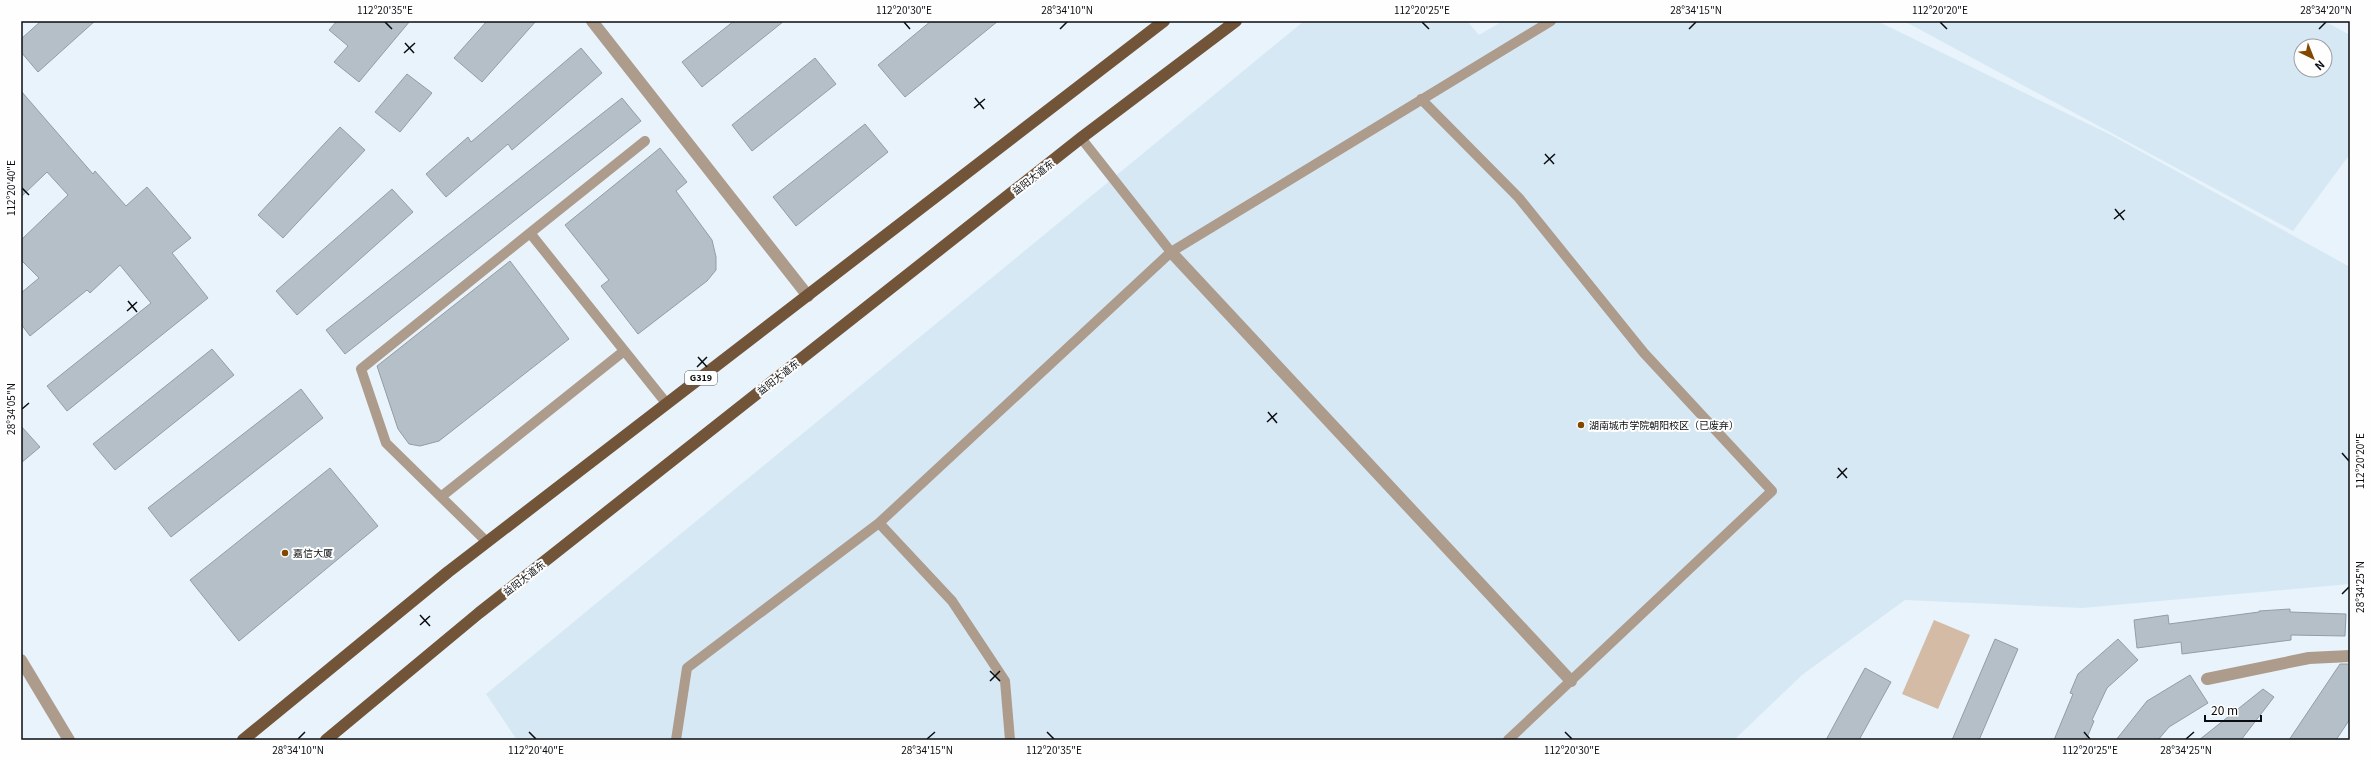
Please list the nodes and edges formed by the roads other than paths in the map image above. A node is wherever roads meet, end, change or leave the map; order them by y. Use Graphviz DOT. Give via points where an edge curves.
graph roads {
  1 [pos="592,21"];
  2 [pos="1164,21"];
  3 [pos="1236,21"];
  4 [pos="1551,21"];
  5 [pos="1421,99"];
  6 [pos="1081,138"];
  7 [pos="645,140"];
  8 [pos="530,233"];
  9 [pos="1172,252"];
  10 [pos="808,296"];
  11 [pos="624,351"];
  12 [pos="667,404"];
  13 [pos="442,496"];
  14 [pos="879,523"];
  15 [pos="487,542"];
  16 [pos="2350,656"];
  17 [pos="21,660"];
  18 [pos="2207,679"];
  19 [pos="1571,681"];
  20 [pos="69,740"];
  21 [pos="243,740"];
  22 [pos="326,740"];
  23 [pos="676,740"];
  24 [pos="1010,740"];
  25 [pos="1508,740"];
  1 -- 10 [label="street"];
  2 -- 10 [label="main road, G319"];
  3 -- 6 [label="main road, 益阳大道东"];
  4 -- 5 [label="lane"];
  5 -- 9 [label="lane"];
  5 -- 19 [label="lane" via="1519,198 1644,353 1772,491"];
  6 -- 9 [label="lane"];
  6 -- 22 [label="main road, 益阳大道东" via="479,613"];
  7 -- 8 [label="lane"];
  8 -- 11 [label="lane"];
  8 -- 13 [label="lane" via="361,369 386,443"];
  9 -- 14 [label="lane"];
  9 -- 19 [label="street"];
  10 -- 12 [label="main road, G319"];
  11 -- 12 [label="lane"];
  11 -- 13 [label="lane"];
  12 -- 15 [label="main road, G319"];
  13 -- 15 [label="lane"];
  14 -- 23 [label="lane" via="687,668"];
  14 -- 24 [label="lane" via="952,601 1004,681"];
  15 -- 21 [label="main road, G319"];
  16 -- 18 [label="street" via="2308,658"];
  17 -- 20 [label="street"];
  19 -- 25 [label="lane"];
}
